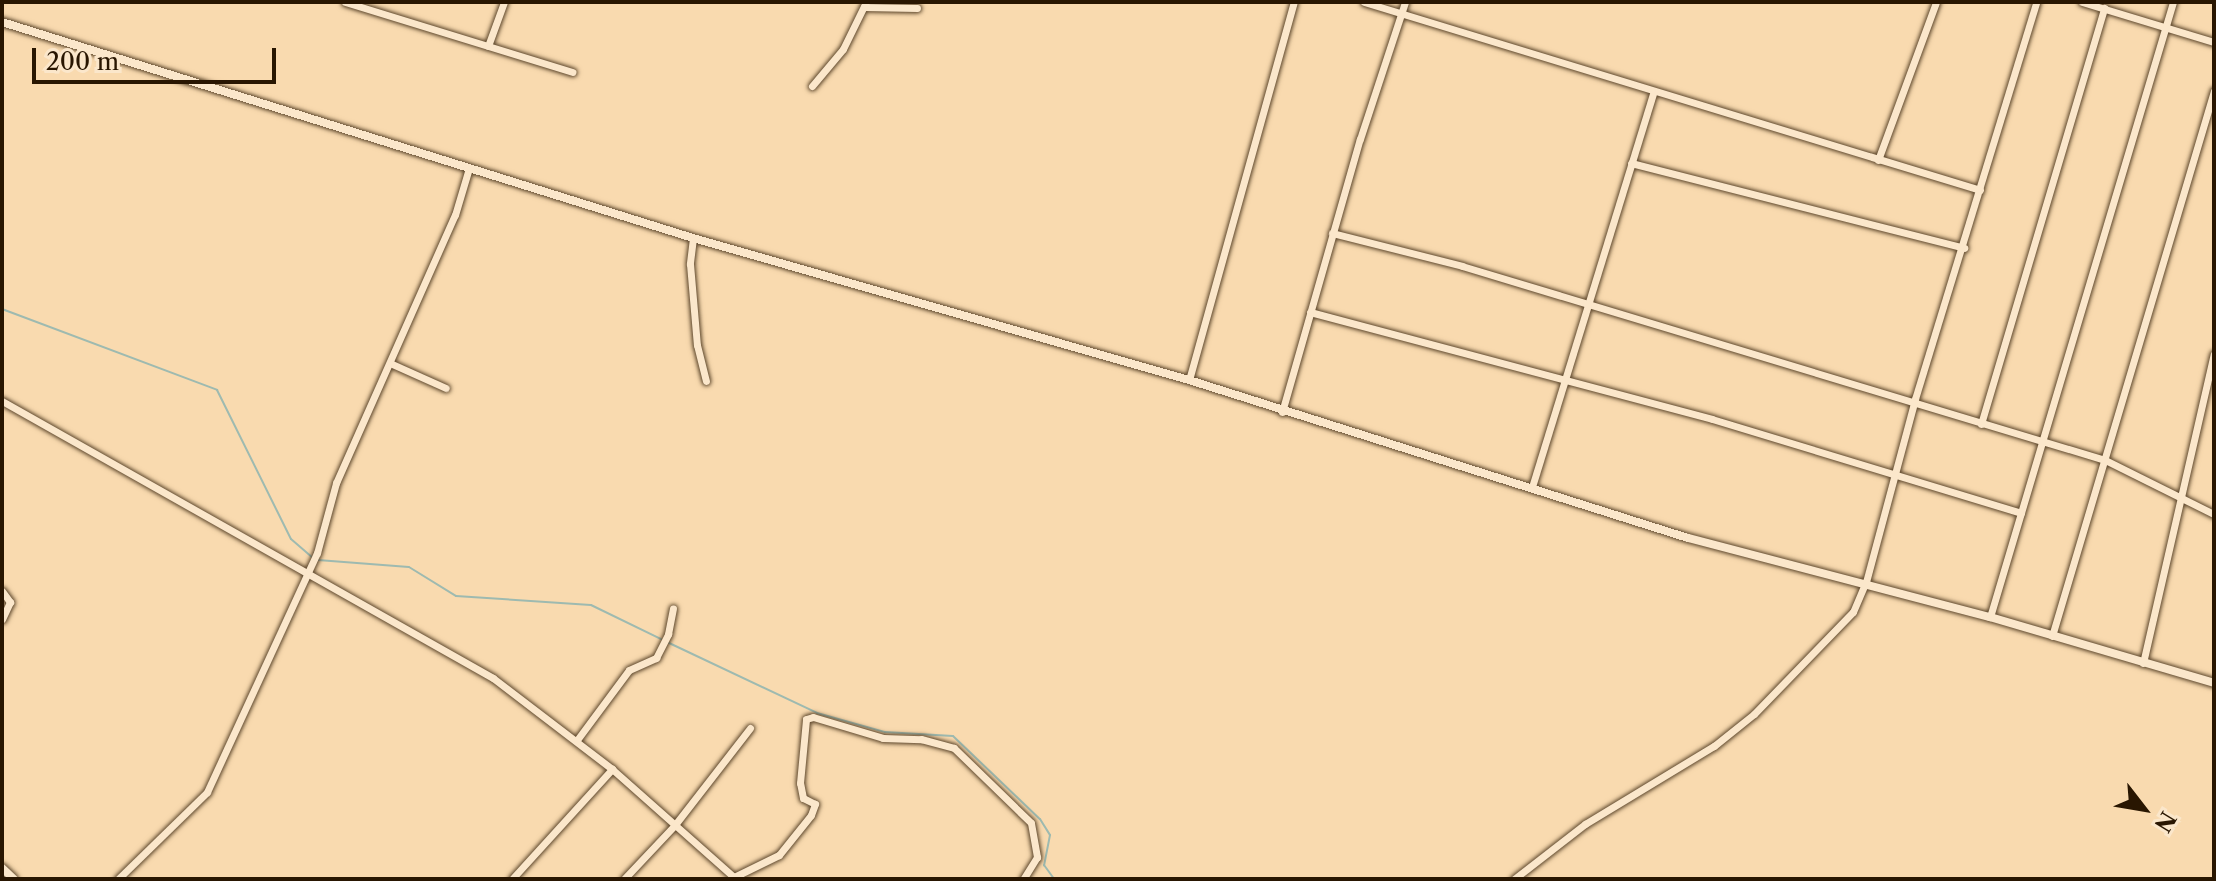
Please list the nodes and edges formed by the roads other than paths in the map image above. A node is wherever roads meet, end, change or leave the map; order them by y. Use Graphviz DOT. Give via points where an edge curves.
graph roads {
  1 [pos="345,2"];
  2 [pos="504,2"];
  3 [pos="1294,2"];
  4 [pos="1364,2"];
  5 [pos="1405,2"];
  6 [pos="1936,2"];
  7 [pos="2036,2"];
  8 [pos="2082,2"];
  9 [pos="2173,2"];
  10 [pos="865,5"];
  11 [pos="917,8"];
  12 [pos="2104,8"];
  13 [pos="1399,12"];
  14 [pos="2,22"];
  15 [pos="2166,26"];
  16 [pos="2214,42"];
  17 [pos="488,46"];
  18 [pos="572,72"];
  19 [pos="812,86"];
  20 [pos="2214,91"];
  21 [pos="1653,93"];
  22 [pos="1878,160"];
  23 [pos="1631,163"];
  24 [pos="469,168"];
  25 [pos="1980,190"];
  26 [pos="1332,233"];
  27 [pos="693,238"];
  28 [pos="1964,248"];
  29 [pos="1591,305"];
  30 [pos="1310,312"];
  31 [pos="2214,354"];
  32 [pos="390,363"];
  33 [pos="1189,380"];
  34 [pos="1567,380"];
  35 [pos="706,381"];
  36 [pos="446,388"];
  37 [pos="1915,399"];
  38 [pos="2,401"];
  39 [pos="1282,412"];
  40 [pos="1981,424"];
  41 [pos="2040,441"];
  42 [pos="2105,460"];
  43 [pos="1895,472"];
  44 [pos="1532,487"];
  45 [pos="2180,498"];
  46 [pos="2021,513"];
  47 [pos="2214,514"];
  48 [pos="310,568"];
  49 [pos="1866,582"];
  50 [pos="2,591"];
  51 [pos="673,608"];
  52 [pos="1990,617"];
  53 [pos="2,619"];
  54 [pos="2052,636"];
  55 [pos="2143,663"];
  56 [pos="2214,683"];
  57 [pos="750,728"];
  58 [pos="577,740"];
  59 [pos="612,769"];
  60 [pos="674,826"];
  61 [pos="2,868"];
  62 [pos="735,878"];
  63 [pos="14,879"];
  64 [pos="118,879"];
  65 [pos="512,879"];
  66 [pos="624,879"];
  67 [pos="1023,879"];
  68 [pos="1514,879"];
  1 -- 17 [label="street"];
  2 -- 17 [label="street"];
  3 -- 33 [label="street"];
  4 -- 13 [label="street"];
  5 -- 13 [label="street"];
  6 -- 22 [label="street"];
  7 -- 25 [label="street"];
  8 -- 12 [label="street"];
  9 -- 15 [label="street"];
  10 -- 11 [label="street"];
  10 -- 19 [label="street" via="843,49"];
  12 -- 15 [label="street"];
  12 -- 40 [label="street"];
  13 -- 21 [label="street"];
  13 -- 26 [label="street"];
  14 -- 24 [label="street"];
  15 -- 16 [label="street"];
  15 -- 41 [label="street"];
  17 -- 18 [label="street"];
  20 -- 42 [label="street"];
  21 -- 22 [label="street"];
  21 -- 23 [label="street"];
  22 -- 25 [label="street"];
  23 -- 28 [label="street"];
  23 -- 29 [label="street"];
  24 -- 27 [label="street"];
  24 -- 32 [label="street" via="455,215"];
  25 -- 28 [label="street"];
  26 -- 29 [label="street"];
  26 -- 30 [label="street"];
  27 -- 33 [label="street"];
  27 -- 35 [label="street" via="697,345"];
  28 -- 37 [label="street"];
  29 -- 34 [label="street"];
  29 -- 37 [label="street"];
  30 -- 34 [label="street"];
  30 -- 39 [label="street"];
  31 -- 45 [label="street"];
  32 -- 36 [label="street"];
  32 -- 48 [label="street" via="336,483"];
  33 -- 39 [label="street"];
  34 -- 43 [label="street"];
  34 -- 44 [label="street"];
  37 -- 40 [label="street"];
  37 -- 43 [label="street"];
  38 -- 48 [label="street"];
  39 -- 44 [label="street"];
  40 -- 41 [label="street"];
  41 -- 42 [label="street"];
  41 -- 46 [label="street"];
  42 -- 45 [label="street"];
  42 -- 54 [label="street"];
  43 -- 46 [label="street"];
  43 -- 49 [label="street"];
  44 -- 49 [label="street" via="1688,538"];
  45 -- 47 [label="street"];
  45 -- 55 [label="street"];
  46 -- 52 [label="street"];
  48 -- 58 [label="street" via="493,678"];
  48 -- 64 [label="street" via="207,792"];
  49 -- 52 [label="street"];
  49 -- 68 [label="street" via="1850,616 1754,714 1677,772 1585,824"];
  50 -- 53 [label="street" via="10,602"];
  51 -- 58 [label="street" via="656,658 629,670"];
  52 -- 54 [label="street"];
  54 -- 55 [label="street"];
  55 -- 56 [label="street"];
  57 -- 60 [label="street"];
  58 -- 59 [label="street"];
  59 -- 60 [label="street"];
  59 -- 65 [label="street"];
  60 -- 62 [label="street"];
  60 -- 66 [label="street"];
  61 -- 63 [label="street"];
  62 -- 67 [label="street" via="779,855 811,815 815,804 803,798 800,783 804,729 806,719 813,717 883,738 921,739 954,748 1031,823 1037,857"];
}
